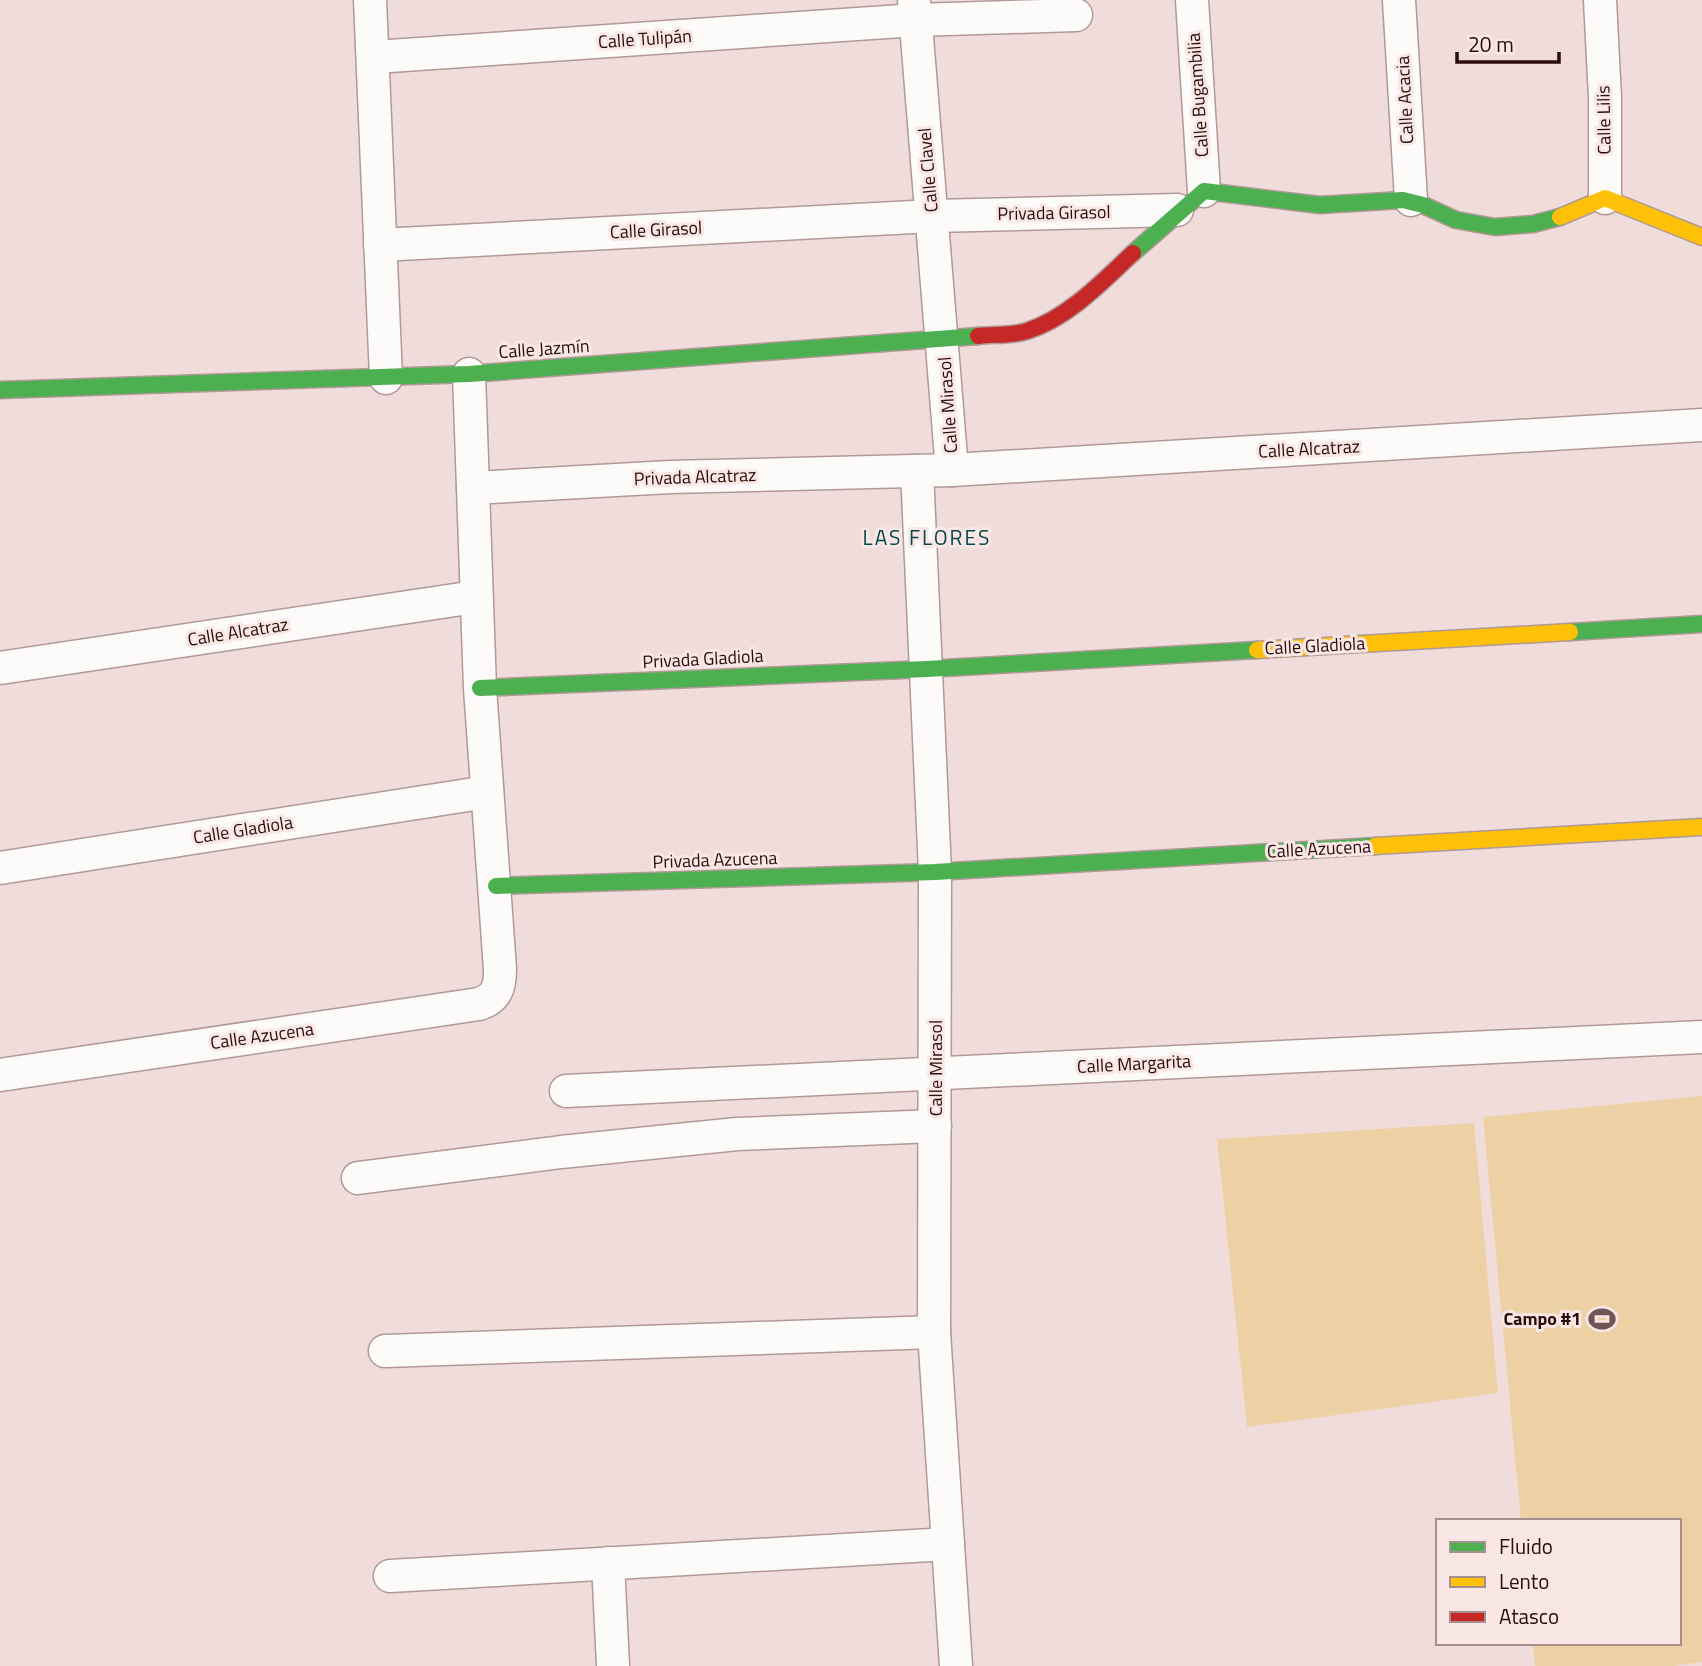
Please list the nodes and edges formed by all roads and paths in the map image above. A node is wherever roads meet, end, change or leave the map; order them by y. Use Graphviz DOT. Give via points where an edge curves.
graph roads {
  1 [pos="370,0"];
  2 [pos="1192,0"];
  3 [pos="1399,0"];
  4 [pos="1600,0"];
  5 [pos="915,10"];
  6 [pos="1076,15"];
  7 [pos="375,57"];
  8 [pos="1204,191"];
  9 [pos="1605,198"];
  10 [pos="1411,200"];
  11 [pos="1177,210"];
  12 [pos="932,216"];
  13 [pos="1702,237"];
  14 [pos="380,245"];
  15 [pos="943,340"];
  16 [pos="469,374"];
  17 [pos="386,378"];
  18 [pos="0,390"];
  19 [pos="1702,425"];
  20 [pos="952,470"];
  21 [pos="917,471"];
  22 [pos="472,488"];
  23 [pos="475,597"];
  24 [pos="1702,624"];
  25 [pos="0,668"];
  26 [pos="928,668"];
  27 [pos="480,688"];
  28 [pos="487,792"];
  29 [pos="1702,827"];
  30 [pos="0,868"];
  31 [pos="935,872"];
  32 [pos="496,886"];
  33 [pos="1702,1037"];
  34 [pos="937,1074"];
  35 [pos="0,1075"];
  36 [pos="566,1091"];
  37 [pos="935,1126"];
  38 [pos="358,1178"];
  39 [pos="934,1332"];
  40 [pos="385,1351"];
  41 [pos="948,1544"];
  42 [pos="608,1563"];
  43 [pos="390,1576"];
  44 [pos="613,1666"];
  45 [pos="956,1666"];
  1 -- 7 [label="street"];
  2 -- 8 [label="street, Calle Bugambilia"];
  3 -- 10 [label="street, Calle Acacia"];
  4 -- 9 [label="street, Calle Lilis"];
  5 -- 6 [label="street, Calle Tulipán"];
  5 -- 7 [label="street, Calle Tulipán"];
  5 -- 12 [label="street, Calle Clavel"];
  7 -- 14 [label="street"];
  8 -- 10 [label="street" via="1274,203"];
  8 -- 11 [label="street, Calle Jazmín"];
  9 -- 10 [label="street" via="1565,218 1492,226 1456,220"];
  9 -- 13 [label="street"];
  11 -- 12 [label="street, Privada Girasol"];
  11 -- 15 [label="street, Calle Jazmín" via="1063,315 1025,332"];
  12 -- 14 [label="street, Calle Girasol"];
  12 -- 15 [label="street, Calle Clavel"];
  14 -- 17 [label="street"];
  15 -- 16 [label="street, Calle Jazmín"];
  15 -- 20 [label="street, Calle Mirasol"];
  16 -- 17 [label="street, Calle Jazmín"];
  16 -- 22 [label="street"];
  17 -- 18 [label="street, Calle Jazmín"];
  19 -- 20 [label="street, Calle Alcatraz"];
  20 -- 21 [label="street, Calle Alcatraz"];
  21 -- 22 [label="street, Privada Alcatraz"];
  21 -- 26 [label="street, Calle Mirasol"];
  22 -- 23 [label="street"];
  23 -- 25 [label="street, Calle Alcatraz"];
  23 -- 27 [label="street"];
  24 -- 26 [label="street, Calle Gladiola"];
  26 -- 27 [label="street, Privada Gladiola"];
  26 -- 31 [label="street, Calle Mirasol"];
  27 -- 28 [label="street"];
  28 -- 30 [label="street, Calle Gladiola"];
  28 -- 32 [label="street"];
  29 -- 31 [label="street, Calle Azucena"];
  31 -- 32 [label="street, Privada Azucena"];
  31 -- 34 [label="street, Calle Mirasol"];
  32 -- 35 [label="street, Calle Azucena" via="500,969 496,993 490,1000"];
  33 -- 34 [label="street, Calle Margarita"];
  34 -- 36 [label="street, Calle Margarita"];
  34 -- 37 [label="street, Calle Mirasol"];
  37 -- 38 [label="street" via="737,1134"];
  37 -- 39 [label="street, Calle Mirasol"];
  39 -- 40 [label="street"];
  39 -- 41 [label="street, Calle Mirasol"];
  41 -- 42 [label="street"];
  41 -- 45 [label="street, Calle Mirasol"];
  42 -- 43 [label="street"];
  42 -- 44 [label="street"];
}
